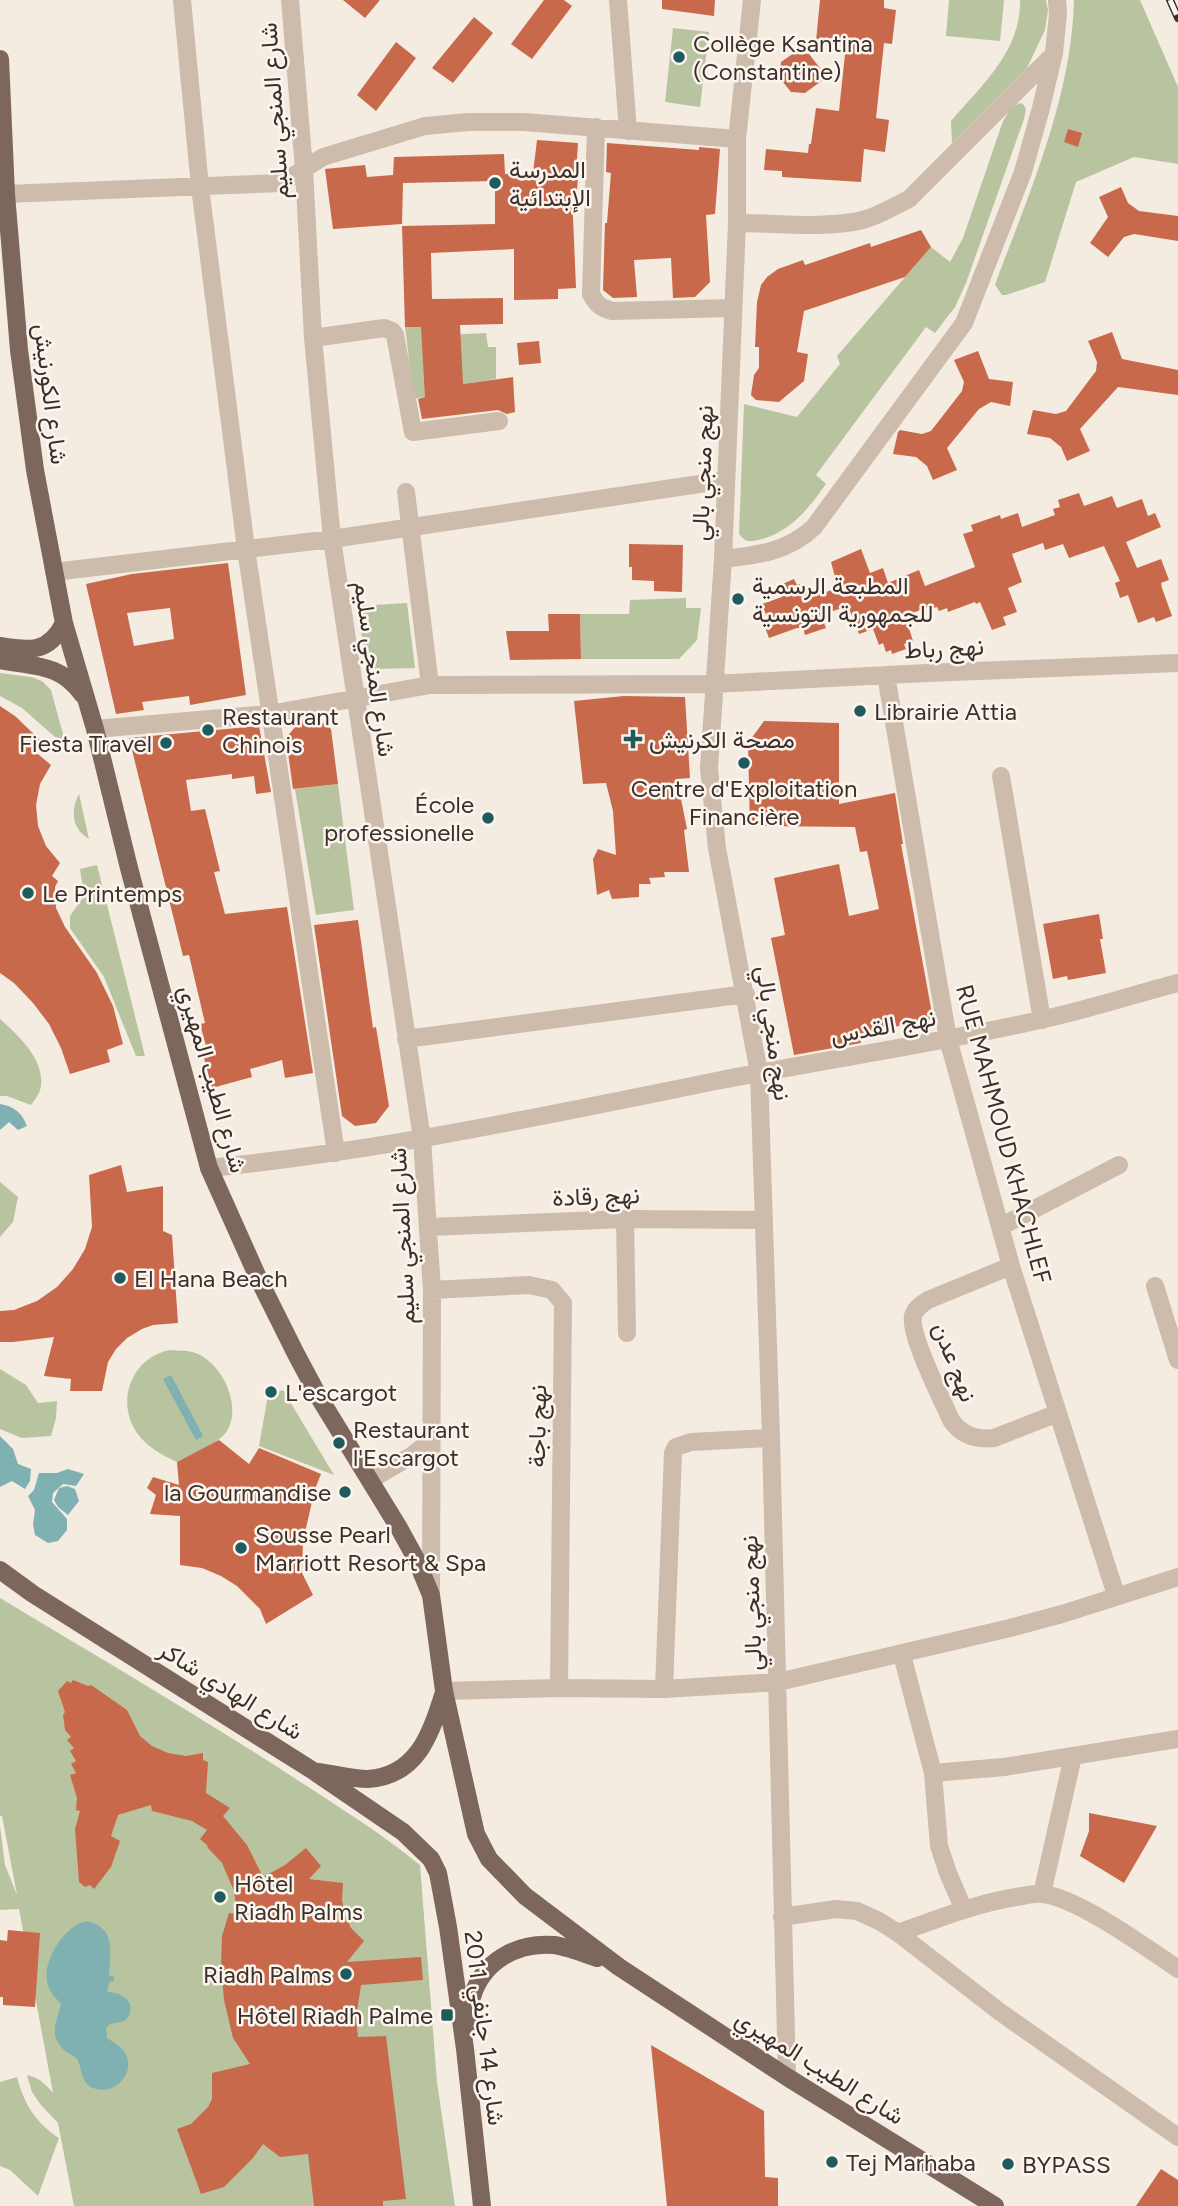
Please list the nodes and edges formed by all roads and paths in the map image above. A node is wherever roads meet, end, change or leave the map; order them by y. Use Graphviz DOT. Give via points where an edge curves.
graph roads {
  1 [pos="182,0"];
  2 [pos="290,0"];
  3 [pos="618,0"];
  4 [pos="752,0"];
  5 [pos="1056,0"];
  6 [pos="1054,53"];
  7 [pos="0,59"];
  8 [pos="596,127"];
  9 [pos="628,131"];
  10 [pos="737,139"];
  11 [pos="304,169"];
  12 [pos="200,187"];
  13 [pos="6,194"];
  14 [pos="737,223"];
  15 [pos="733,308"];
  16 [pos="313,338"];
  17 [pos="499,421"];
  18 [pos="726,480"];
  19 [pos="407,492"];
  20 [pos="410,526"];
  21 [pos="332,539"];
  22 [pos="246,550"];
  23 [pos="723,559"];
  24 [pos="54,572"];
  25 [pos="64,623"];
  26 [pos="0,646"];
  27 [pos="0,660"];
  28 [pos="1178,663"];
  29 [pos="886,675"];
  30 [pos="713,684"];
  31 [pos="430,685"];
  32 [pos="355,700"];
  33 [pos="87,701"];
  34 [pos="269,714"];
  35 [pos="95,729"];
  36 [pos="1001,776"];
  37 [pos="1178,983"];
  38 [pos="746,995"];
  39 [pos="1042,1020"];
  40 [pos="406,1039"];
  41 [pos="948,1039"];
  42 [pos="759,1073"];
  43 [pos="422,1139"];
  44 [pos="336,1153"];
  45 [pos="1119,1165"];
  46 [pos="209,1168"];
  47 [pos="625,1219"];
  48 [pos="764,1220"];
  49 [pos="429,1227"];
  50 [pos="1000,1227"];
  51 [pos="1011,1266"];
  52 [pos="1155,1286"];
  53 [pos="432,1290"];
  54 [pos="627,1333"];
  55 [pos="1178,1360"];
  56 [pos="1058,1413"];
  57 [pos="771,1438"];
  58 [pos="432,1439"];
  59 [pos="370,1480"];
  60 [pos="0,1570"];
  61 [pos="1178,1577"];
  62 [pos="431,1595"];
  63 [pos="1116,1595"];
  64 [pos="902,1654"];
  65 [pos="778,1682"];
  66 [pos="559,1688"];
  67 [pos="664,1689"];
  68 [pos="444,1691"];
  69 [pos="1178,1739"];
  70 [pos="1073,1756"];
  71 [pos="315,1772"];
  72 [pos="933,1773"];
  73 [pos="431,1859"];
  74 [pos="1042,1894"];
  75 [pos="964,1910"];
  76 [pos="782,1917"];
  77 [pos="898,1933"];
  78 [pos="620,1967"];
  79 [pos="1178,1969"];
  80 [pos="466,2049"];
  81 [pos="787,2077"];
  82 [pos="1178,2137"];
  83 [pos="482,2206"];
  84 [pos="995,2206"];
  1 -- 12 [label="street"];
  2 -- 11 [label="street, شارع المنجي سليم"];
  3 -- 9 [label="street"];
  4 -- 10 [label="street, نهج منجي بالي"];
  5 -- 6 [label="street"];
  6 -- 14 [label="street" via="909,199 854,222"];
  6 -- 23 [label="street" via="1023,172 964,323 814,527 776,550"];
  7 -- 13 [label="main road, شارع الكورنيش"];
  8 -- 9 [label="street"];
  8 -- 11 [label="street" via="524,122 425,126 323,157"];
  8 -- 15 [label="street" via="591,293 596,302 612,311"];
  9 -- 10 [label="street"];
  10 -- 14 [label="street, نهج منجي بالي"];
  11 -- 12 [label="street" via="282,183"];
  11 -- 16 [label="street, شارع المنجي سليم"];
  12 -- 13 [label="street"];
  12 -- 22 [label="street"];
  13 -- 24 [label="main road, شارع الكورنيش" via="19,350"];
  14 -- 15 [label="street, نهج منجي بالي"];
  15 -- 18 [label="street, نهج منجي بالي"];
  16 -- 17 [label="street" via="384,328 392,331 413,432"];
  16 -- 21 [label="street, شارع المنجي سليم"];
  18 -- 20 [label="street"];
  18 -- 23 [label="street, نهج منجي بالي"];
  19 -- 20 [label="street"];
  20 -- 21 [label="street"];
  20 -- 31 [label="street"];
  21 -- 22 [label="street"];
  21 -- 32 [label="street, شارع المنجي سليم"];
  22 -- 24 [label="street"];
  22 -- 34 [label="street"];
  23 -- 30 [label="street, نهج منجي بالي"];
  24 -- 25 [label="main road, شارع الكورنيش"];
  25 -- 26 [label="main road" via="45,646 34,650"];
  25 -- 33 [label="main road, شارع الكورنيش"];
  27 -- 33 [label="main road" via="50,668 71,681"];
  28 -- 29 [label="street, نهج رباط"];
  29 -- 30 [label="street, نهج رباط"];
  29 -- 41 [label="street, RUE MAHMOUD KHACHLEF"];
  30 -- 31 [label="street, نهج رباط"];
  30 -- 38 [label="street, نهج منجي بالي" via="709,768 717,848"];
  31 -- 32 [label="street, نهج رباط"];
  32 -- 34 [label="street, نهج رباط"];
  32 -- 40 [label="street, شارع المنجي سليم"];
  33 -- 35 [label="main road, شارع الكورنيش"];
  34 -- 35 [label="street, نهج رباط"];
  34 -- 44 [label="street"];
  35 -- 46 [label="main road, شارع الطيب المهيري"];
  36 -- 39 [label="street"];
  37 -- 39 [label="street, نهج القدس"];
  38 -- 40 [label="street"];
  38 -- 42 [label="street, نهج منجي بالي"];
  39 -- 41 [label="street, نهج القدس"];
  40 -- 43 [label="street, شارع المنجي سليم"];
  41 -- 42 [label="street, نهج القدس"];
  41 -- 50 [label="street, RUE MAHMOUD KHACHLEF"];
  42 -- 43 [label="street, نهج القدس"];
  42 -- 48 [label="street, نهج منجي بالي"];
  43 -- 44 [label="street, نهج القدس"];
  43 -- 49 [label="street, شارع المنجي سليم"];
  44 -- 46 [label="street, نهج القدس"];
  45 -- 50 [label="street"];
  46 -- 59 [label="main road, شارع الطيب المهيري" via="296,1354"];
  47 -- 48 [label="street, نهج رقادة"];
  47 -- 49 [label="street, نهج رقادة"];
  47 -- 54 [label="street"];
  48 -- 57 [label="street, نهج منجي بالي"];
  49 -- 53 [label="street, شارع المنجي سليم"];
  50 -- 51 [label="street, RUE MAHMOUD KHACHLEF"];
  51 -- 56 [label="street, RUE MAHMOUD KHACHLEF"];
  51 -- 56 [label="street, نهج عدن" via="918,1307 915,1335 951,1420 965,1434 994,1438"];
  52 -- 55 [label="street"];
  53 -- 58 [label="street, شارع المنجي سليم"];
  53 -- 66 [label="street, نهج باجة" via="529,1285 552,1290 563,1303"];
  56 -- 63 [label="street, RUE MAHMOUD KHACHLEF"];
  57 -- 65 [label="street, نهج منجي بالي"];
  57 -- 67 [label="street" via="683,1443 673,1453"];
  58 -- 59 [label="street"];
  58 -- 62 [label="street, شارع المنجي سليم"];
  59 -- 62 [label="main road, شارع الطيب المهيري"];
  60 -- 71 [label="main road, شارع الهادي شاكر"];
  61 -- 63 [label="street"];
  62 -- 68 [label="main road, شارع الطيب المهيري"];
  63 -- 64 [label="street" via="1062,1614"];
  64 -- 65 [label="street"];
  64 -- 72 [label="street"];
  65 -- 67 [label="street"];
  65 -- 76 [label="street, نهج منجي بالي"];
  66 -- 67 [label="street"];
  66 -- 68 [label="street"];
  68 -- 71 [label="main road" via="429,1737 398,1770 365,1779"];
  68 -- 78 [label="main road, شارع الطيب المهيري" via="468,1807 489,1859 525,1896"];
  69 -- 70 [label="street"];
  70 -- 72 [label="street"];
  70 -- 74 [label="street"];
  71 -- 73 [label="main road, شارع الهادي شاكر" via="403,1832"];
  72 -- 75 [label="street" via="939,1846"];
  73 -- 80 [label="main road, شارع 14 جانفي 2011" via="442,1893"];
  74 -- 75 [label="street"];
  74 -- 79 [label="street" via="1086,1910"];
  75 -- 77 [label="street"];
  76 -- 77 [label="street" via="836,1909 857,1911"];
  76 -- 81 [label="street, نهج منجي بالي"];
  77 -- 82 [label="street" via="999,2012"];
  78 -- 80 [label="main road" via="557,1946 534,1945 501,1957 478,1982 471,1999"];
  78 -- 81 [label="main road, شارع الطيب المهيري"];
  80 -- 83 [label="main road, شارع 14 جانفي 2011"];
  81 -- 84 [label="main road, شارع الطيب المهيري"];
}
